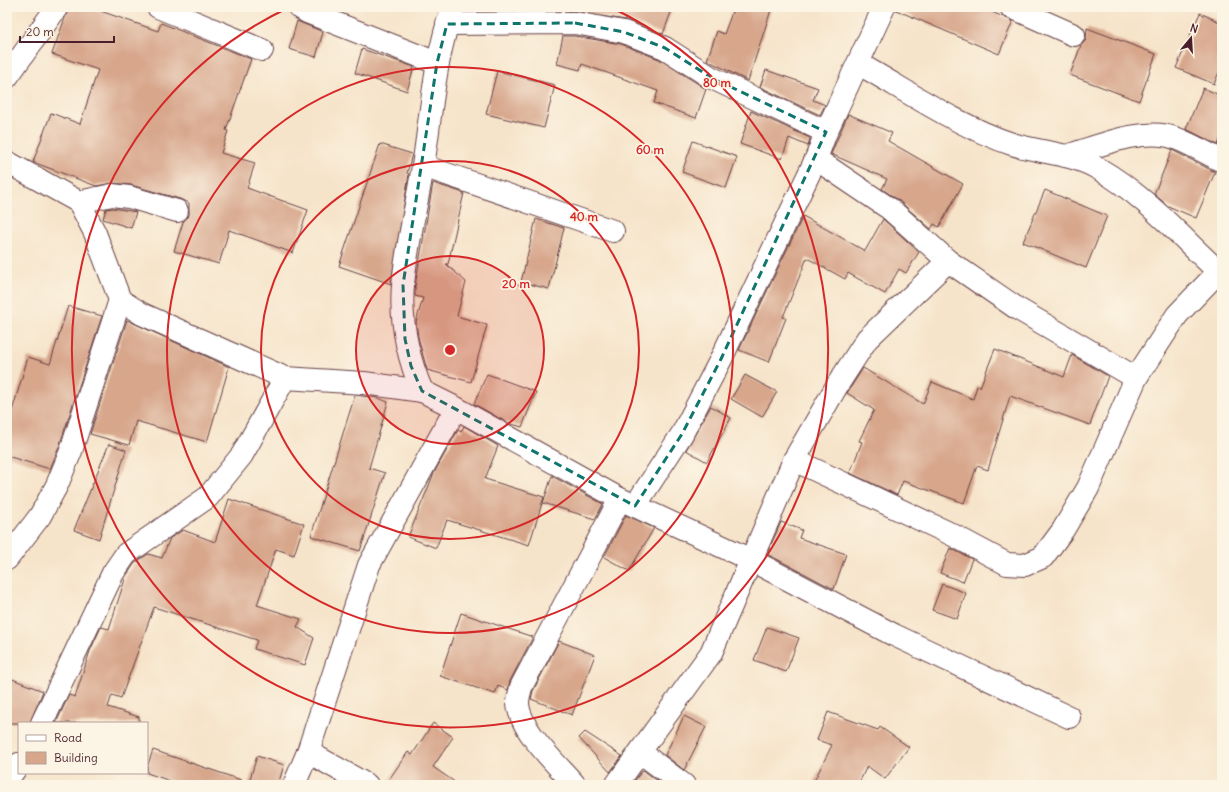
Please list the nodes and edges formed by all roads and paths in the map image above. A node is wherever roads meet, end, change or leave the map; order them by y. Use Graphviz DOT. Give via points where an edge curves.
graph roads {
  1 [pos="57,7"];
  2 [pos="158,7"];
  3 [pos="299,7"];
  4 [pos="883,7"];
  5 [pos="1011,7"];
  6 [pos="450,16"];
  7 [pos="1074,35"];
  8 [pos="262,50"];
  9 [pos="437,63"];
  10 [pos="859,64"];
  11 [pos="7,77"];
  12 [pos="826,132"];
  13 [pos="1066,156"];
  14 [pos="816,159"];
  15 [pos="1222,160"];
  16 [pos="7,162"];
  17 [pos="423,166"];
  18 [pos="79,202"];
  19 [pos="177,211"];
  20 [pos="614,231"];
  21 [pos="948,261"];
  22 [pos="1220,270"];
  23 [pos="120,300"];
  24 [pos="285,378"];
  25 [pos="1136,378"];
  26 [pos="422,391"];
  27 [pos="456,408"];
  28 [pos="794,460"];
  29 [pos="627,502"];
  30 [pos="7,559"];
  31 [pos="751,560"];
  32 [pos="1069,717"];
  33 [pos="42,722"];
  34 [pos="308,752"];
  35 [pos="640,752"];
  36 [pos="18,765"];
  37 [pos="7,780"];
  38 [pos="294,785"];
  39 [pos="367,785"];
  40 [pos="575,785"];
  41 [pos="616,785"];
  42 [pos="684,785"];
  1 -- 11 [label="street"];
  2 -- 8 [label="street"];
  3 -- 9 [label="street"];
  4 -- 10 [label="street"];
  5 -- 7 [label="street"];
  6 -- 9 [label="street"];
  6 -- 12 [label="street" via="575,23 624,32 665,48 712,78"];
  9 -- 17 [label="street"];
  10 -- 12 [label="street"];
  10 -- 13 [label="street" via="976,129 1013,144"];
  12 -- 14 [label="street"];
  13 -- 15 [label="street" via="1121,138 1148,135 1173,137"];
  13 -- 22 [label="street" via="1098,168 1132,191"];
  14 -- 21 [label="street" via="890,209"];
  14 -- 29 [label="street" via="721,359 682,434"];
  16 -- 18 [label="street"];
  17 -- 20 [label="street"];
  17 -- 26 [label="street" via="403,285 406,339 411,366"];
  18 -- 19 [label="street" via="103,195 129,196"];
  18 -- 23 [label="street" via="95,233"];
  21 -- 25 [label="street" via="1018,310"];
  21 -- 28 [label="street" via="867,339"];
  22 -- 25 [label="street" via="1177,315"];
  23 -- 24 [label="street" via="142,314"];
  23 -- 30 [label="street" via="58,486 40,516"];
  24 -- 26 [label="street" via="364,383"];
  24 -- 33 [label="street" via="242,455 208,497 126,554 113,573"];
  25 -- 28 [label="street" via="1088,488 1063,530 1042,557 1026,565 1007,564 951,534"];
  26 -- 27 [label="street"];
  27 -- 29 [label="street"];
  27 -- 34 [label="street" via="369,565"];
  28 -- 31 [label="street"];
  29 -- 31 [label="street"];
  29 -- 40 [label="street" via="522,687 518,702 521,717 529,732"];
  31 -- 32 [label="street" via="894,635"];
  31 -- 35 [label="street" via="711,653"];
  34 -- 38 [label="street"];
  34 -- 39 [label="street"];
  35 -- 41 [label="street"];
  35 -- 42 [label="street"];
  36 -- 37 [label="street"];
}
